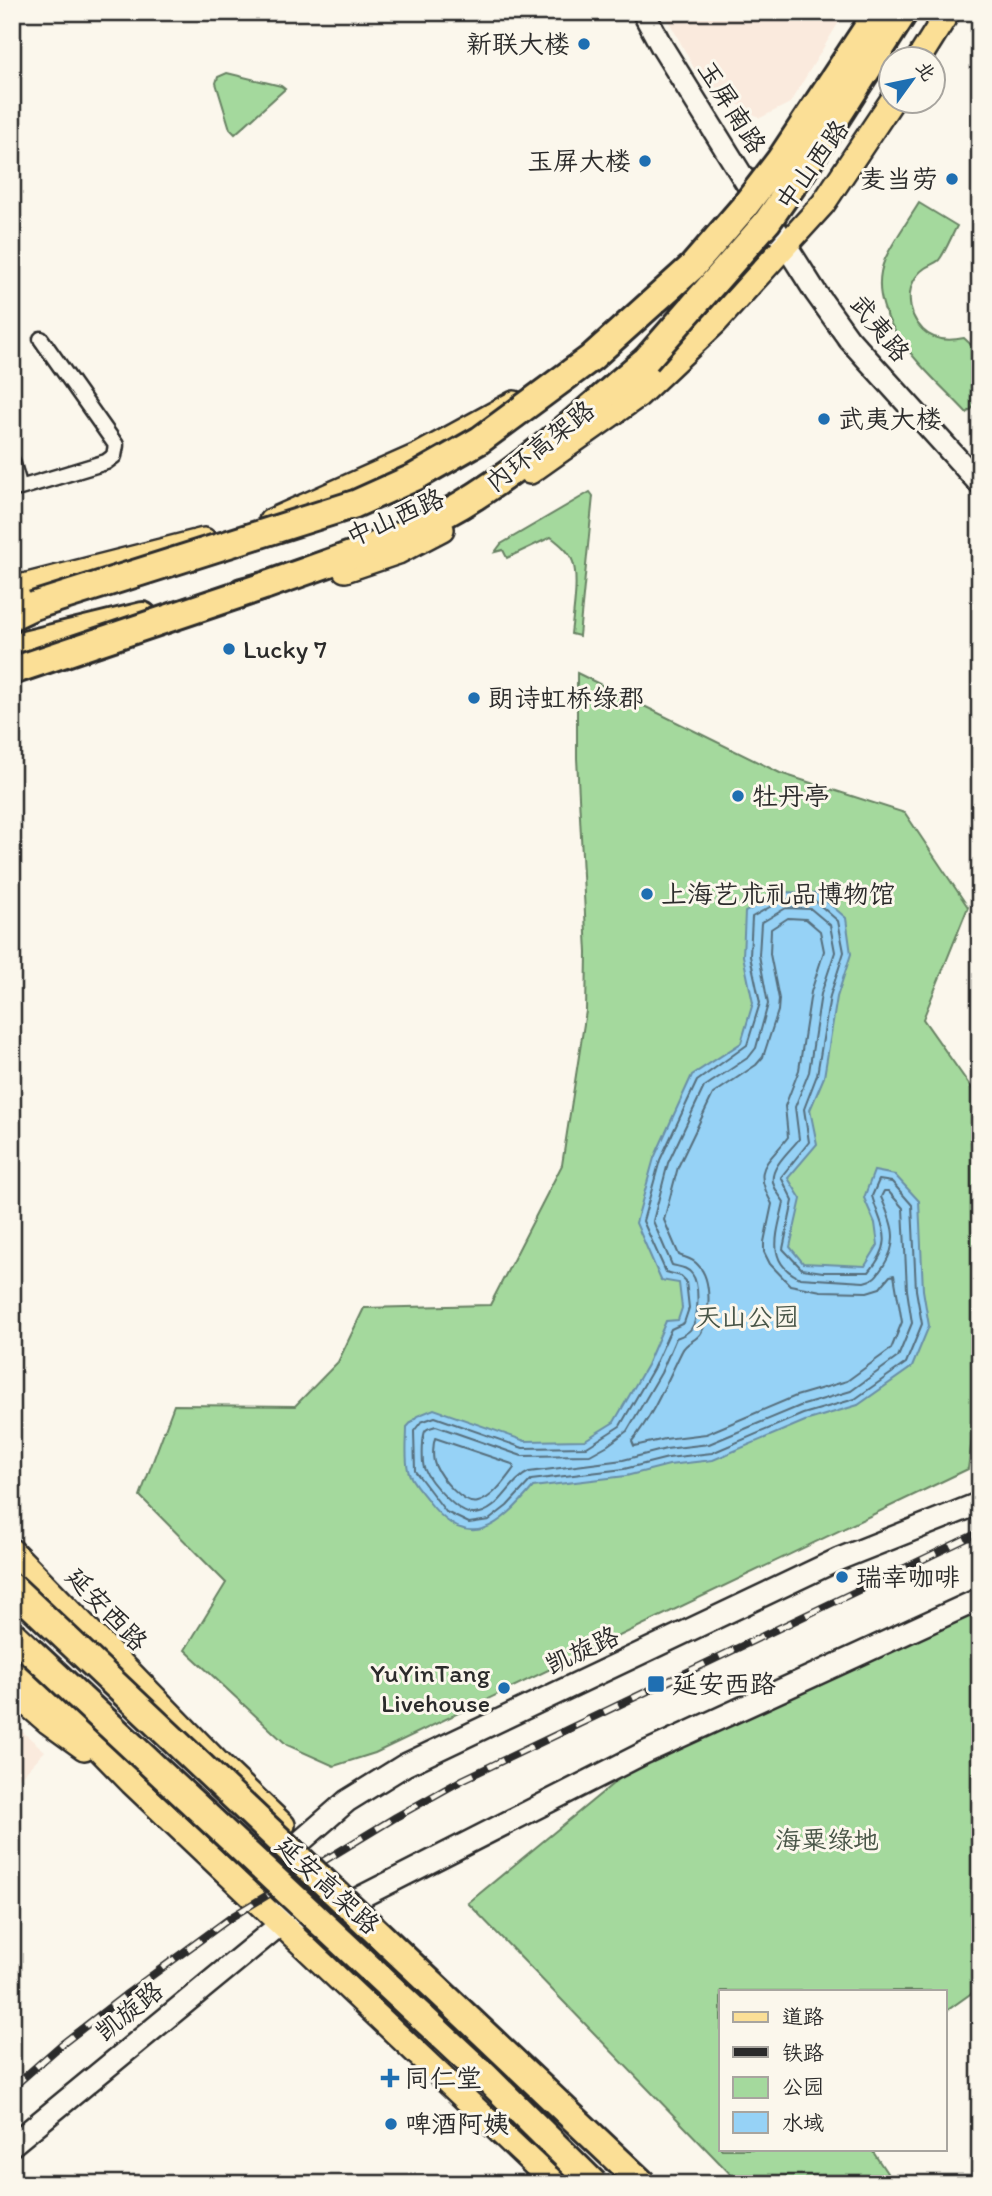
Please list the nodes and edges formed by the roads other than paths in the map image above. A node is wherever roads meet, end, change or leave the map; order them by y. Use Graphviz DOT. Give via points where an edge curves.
graph roads {
  1 [pos="643,12"];
  2 [pos="863,12"];
  3 [pos="878,12"];
  4 [pos="904,12"];
  5 [pos="948,12"];
  6 [pos="927,46"];
  7 [pos="882,116"];
  8 [pos="754,195"];
  9 [pos="787,246"];
  10 [pos="41,339"];
  11 [pos="12,461"];
  12 [pos="980,484"];
  13 [pos="264,586"];
  14 [pos="12,589"];
  15 [pos="19,611"];
  16 [pos="12,648"];
  17 [pos="12,665"];
  18 [pos="12,671"];
  19 [pos="980,1503"];
  20 [pos="12,1551"];
  21 [pos="12,1588"];
  22 [pos="980,1598"];
  23 [pos="12,1634"];
  24 [pos="12,1660"];
  25 [pos="12,1691"];
  26 [pos="154,1721"];
  27 [pos="221,1766"];
  28 [pos="132,1783"];
  29 [pos="300,1842"];
  30 [pos="355,1900"];
  31 [pos="282,1923"];
  32 [pos="520,2065"];
  33 [pos="476,2112"];
  34 [pos="12,2145"];
  35 [pos="553,2183"];
  36 [pos="594,2184"];
  37 [pos="643,2184"];
  38 [pos="648,2184"];
  1 -- 8 [label="street, 玉屏南路"];
  2 -- 8 [label="main road, 中山西路"];
  3 -- 15 [label="highway, 内环高架路, bridge" via="780,160 692,267 591,358 480,440 355,505"];
  4 -- 13 [label="highway, 内环高架路, bridge" via="766,222 646,360 516,469 460,506 400,535"];
  5 -- 6 [label="main road"];
  7 -- 9 [label="main road, 中山西路" via="822,204"];
  8 -- 9 [label="street, 武夷路"];
  8 -- 14 [label="main road, 中山西路" via="682,270 591,349 505,409 419,454 257,527"];
  9 -- 12 [label="street, 武夷路" via="849,339"];
  9 -- 17 [label="main road, 中山西路" via="639,395 472,512 398,552 297,586"];
  10 -- 11 [label="street" via="116,445 114,456 20,488"];
  13 -- 16 [label="highway, 内环高架路, bridge"];
  13 -- 18 [label="highway, bridge"];
  19 -- 29 [label="street, 凯旋路" via="839,1559 405,1765 347,1801"];
  20 -- 27 [label="main road, 延安西路"];
  21 -- 26 [label="highway, 延安高架路, bridge"];
  22 -- 30 [label="street, 凯旋路" via="644,1753"];
  23 -- 36 [label="highway, 延安高架路, bridge" via="485,2076"];
  24 -- 28 [label="main road"];
  25 -- 28 [label="main road"];
  26 -- 27 [label="main road, 延安西路"];
  26 -- 37 [label="highway, 延安高架路, bridge"];
  27 -- 29 [label="main road, 延安西路"];
  28 -- 31 [label="main road"];
  29 -- 30 [label="main road, 延安西路"];
  29 -- 31 [label="street"];
  30 -- 31 [label="street, 凯旋路"];
  30 -- 32 [label="main road, 延安西路"];
  31 -- 33 [label="main road"];
  31 -- 34 [label="street, 凯旋路"];
  32 -- 33 [label="main road"];
  32 -- 38 [label="main road, 延安西路"];
  33 -- 35 [label="main road"];
}
